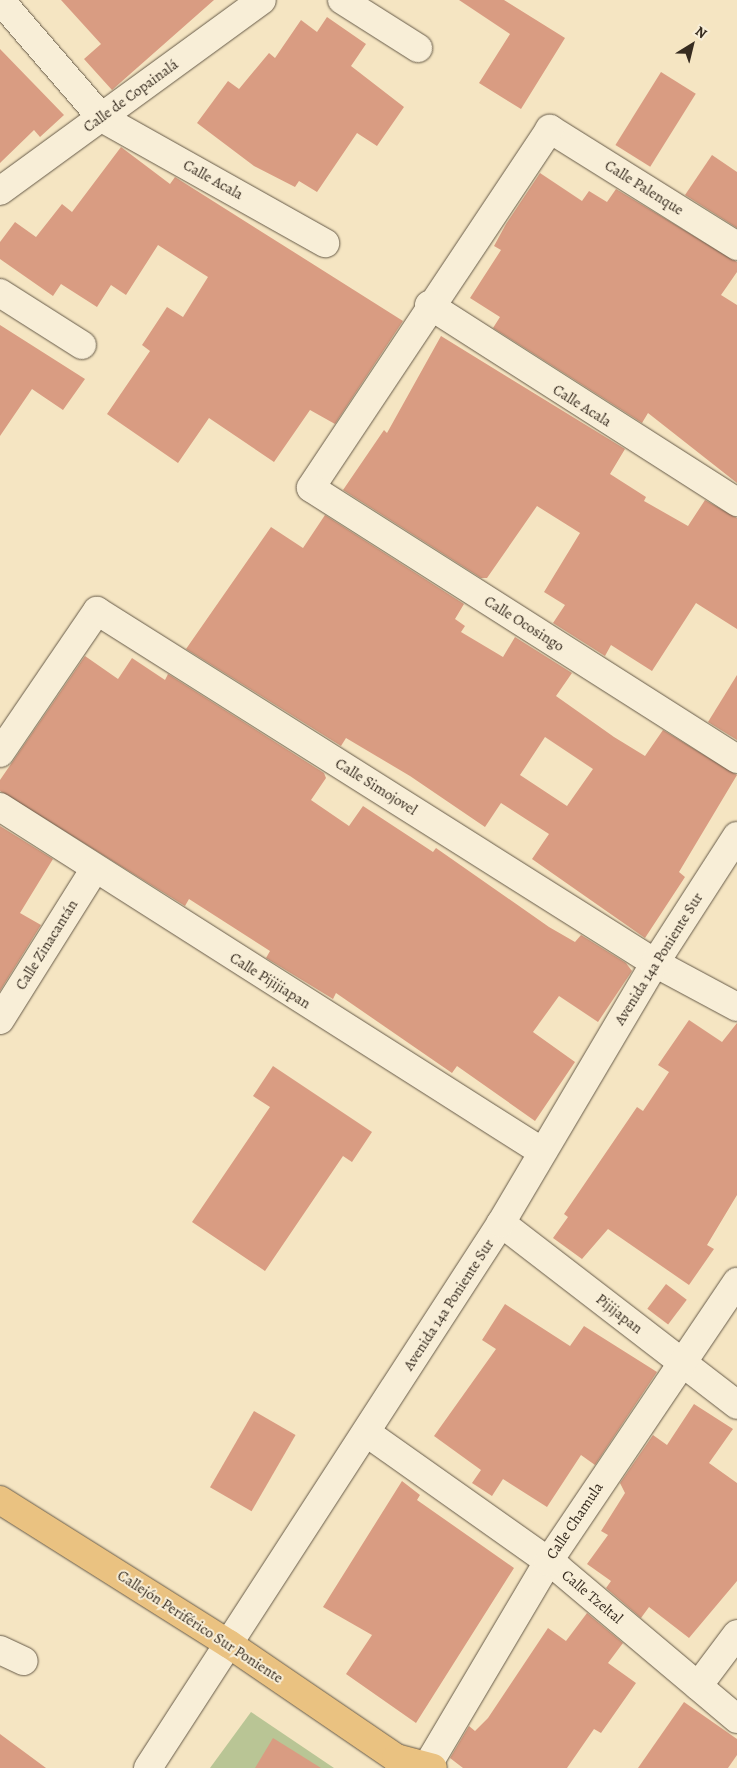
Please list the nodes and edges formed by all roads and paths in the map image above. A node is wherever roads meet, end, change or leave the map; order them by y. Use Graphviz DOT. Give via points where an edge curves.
graph roads {
  1 [pos="0,0"];
  2 [pos="262,0"];
  3 [pos="342,0"];
  4 [pos="418,48"];
  5 [pos="102,118"];
  6 [pos="0,191"];
  7 [pos="325,243"];
  8 [pos="737,246"];
  9 [pos="0,293"];
  10 [pos="429,305"];
  11 [pos="82,345"];
  12 [pos="737,502"];
  13 [pos="0,753"];
  14 [pos="737,759"];
  15 [pos="0,807"];
  16 [pos="737,836"];
  17 [pos="94,870"];
  18 [pos="655,964"];
  19 [pos="737,1007"];
  20 [pos="0,1020"];
  21 [pos="541,1151"];
  22 [pos="501,1223"];
  23 [pos="737,1282"];
  24 [pos="682,1362"];
  25 [pos="737,1405"];
  26 [pos="367,1433"];
  27 [pos="0,1500"];
  28 [pos="548,1562"];
  29 [pos="737,1634"];
  30 [pos="229,1644"];
  31 [pos="0,1650"];
  32 [pos="24,1661"];
  33 [pos="698,1686"];
  34 [pos="737,1719"];
  35 [pos="417,1765"];
  36 [pos="148,1768"];
  1 -- 5 [label="street, Calle Acala"];
  2 -- 5 [label="street, Calle de Copainalá"];
  3 -- 4 [label="street"];
  5 -- 6 [label="street, Calle de Copainalá"];
  5 -- 7 [label="street, Calle Acala"];
  8 -- 10 [label="street, Calle Palenque" via="550,129"];
  9 -- 11 [label="street"];
  10 -- 12 [label="street, Calle Acala"];
  10 -- 14 [label="street, Calle Ocosingo" via="311,488"];
  13 -- 18 [label="street, Calle Simojovel" via="96,611"];
  15 -- 17 [label="street, Calle Pijijiapan"];
  16 -- 18 [label="street, Avenida 14a Poniente Sur"];
  17 -- 20 [label="street, Calle Zinacantán"];
  17 -- 21 [label="street, Calle Pijijiapan"];
  18 -- 19 [label="street, Calle Simojovel"];
  18 -- 21 [label="street, Avenida 14a Poniente Sur"];
  21 -- 22 [label="street, Avenida 14a Poniente Sur"];
  22 -- 24 [label="street, Pijijapan"];
  22 -- 26 [label="street, Avenida 14a Poniente Sur"];
  23 -- 24 [label="street, Calle Chamula"];
  24 -- 25 [label="street, Pijijapan"];
  24 -- 28 [label="street, Calle Chamula"];
  26 -- 28 [label="street, Calle Tzeltal"];
  26 -- 30 [label="street, Avenida 14a Poniente Sur"];
  27 -- 30 [label="main road, Callejón Periférico Sur Poniente"];
  28 -- 33 [label="street, Calle Tzeltal"];
  28 -- 35 [label="street, Calle Chamula"];
  29 -- 33 [label="street"];
  30 -- 35 [label="main road, Callejón Periférico Sur Poniente"];
  30 -- 36 [label="street, Avenida 14a Poniente Sur"];
  31 -- 32 [label="street"];
  33 -- 34 [label="street, Calle Tzeltal"];
}
